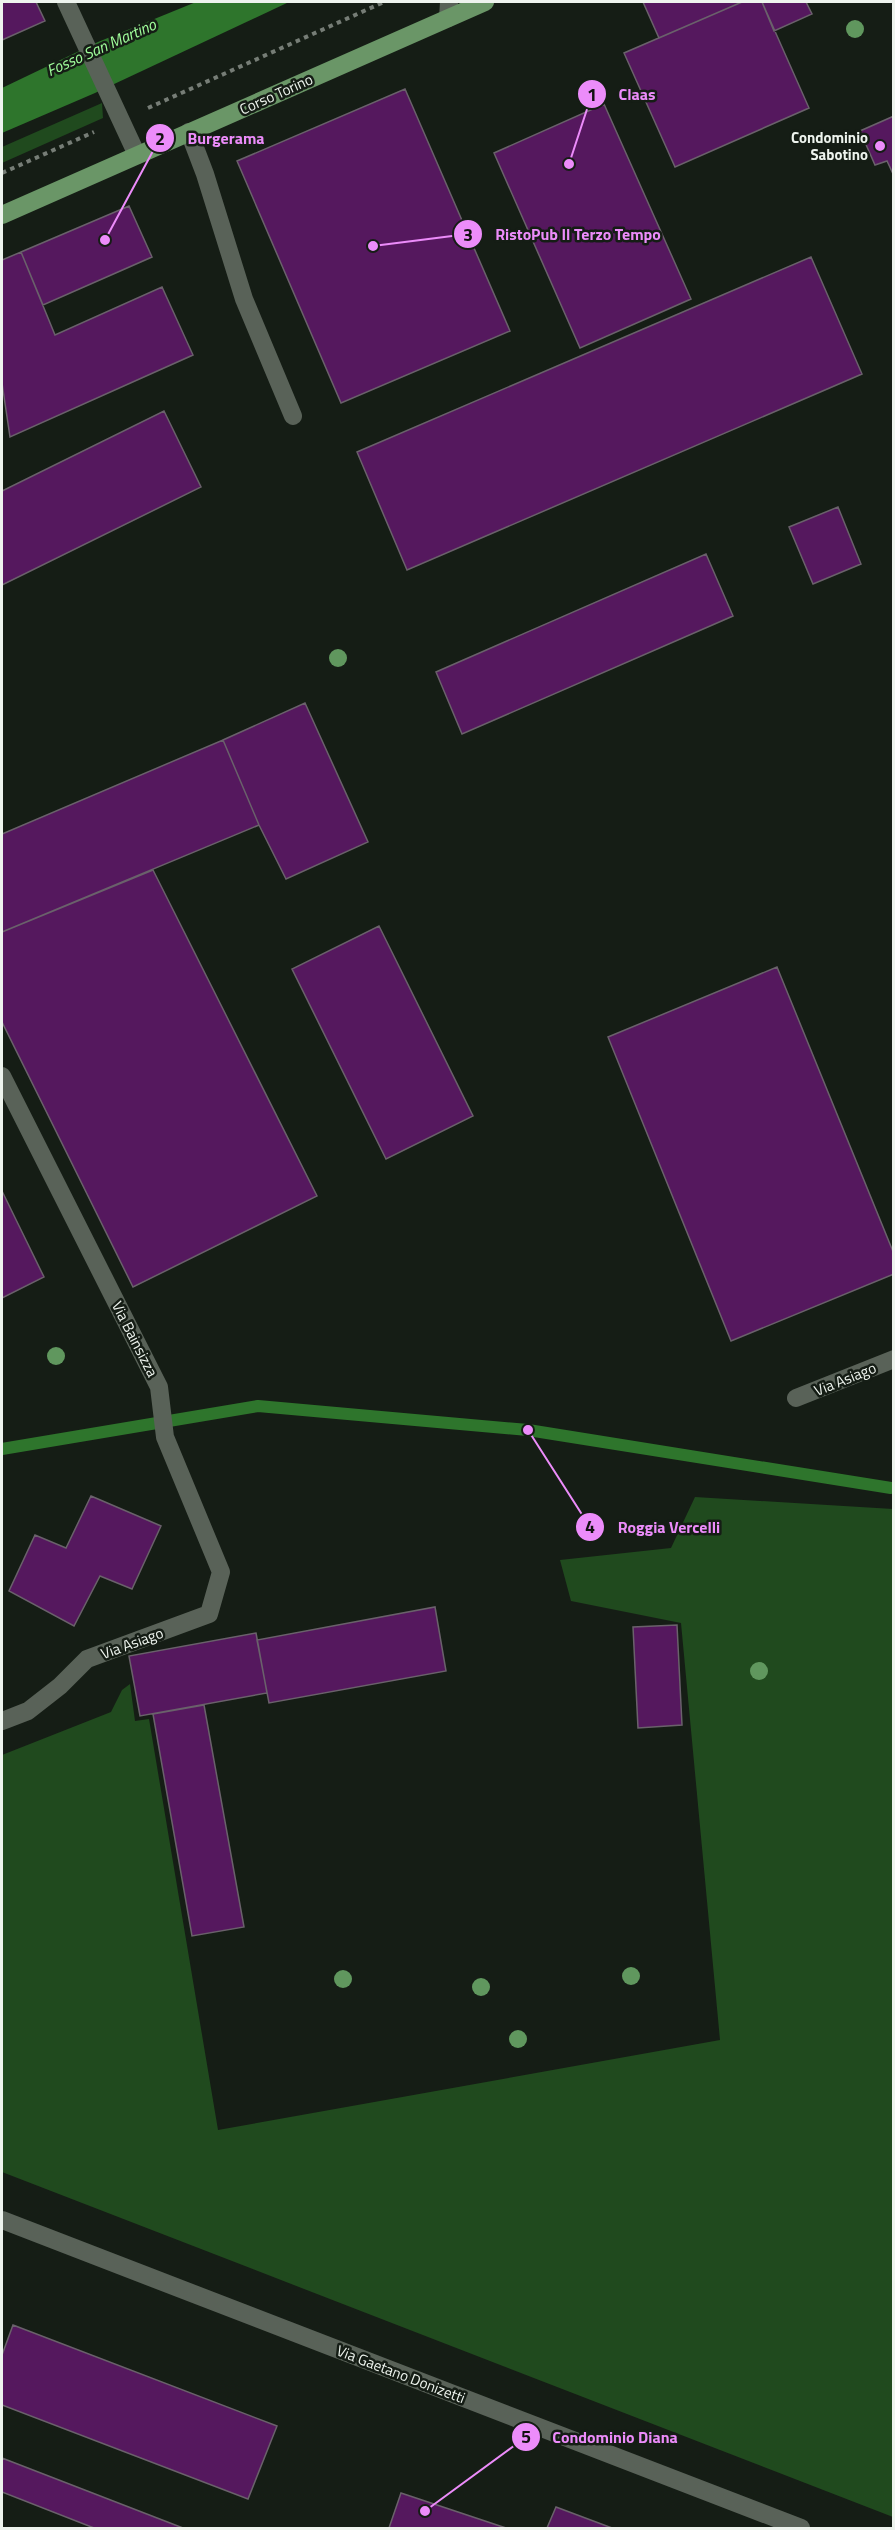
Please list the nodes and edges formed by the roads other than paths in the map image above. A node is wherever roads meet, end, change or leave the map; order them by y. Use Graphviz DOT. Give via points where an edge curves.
graph roads {
  1 [pos="66,2"];
  2 [pos="485,2"];
  3 [pos="449,10"];
  4 [pos="189,132"];
  5 [pos="137,155"];
  6 [pos="2,215"];
  7 [pos="293,416"];
  8 [pos="2,1076"];
  9 [pos="894,1359"];
  10 [pos="796,1398"];
  11 [pos="209,1614"];
  12 [pos="2,1721"];
  13 [pos="2,2220"];
  14 [pos="801,2529"];
  1 -- 5 [label="street"];
  2 -- 3 [label="main road, Corso Torino"];
  3 -- 4 [label="main road, Corso Torino"];
  4 -- 5 [label="main road, Corso Torino"];
  4 -- 7 [label="street" via="244,299"];
  5 -- 6 [label="main road, Corso Torino"];
  8 -- 11 [label="street, Via Bainsizza" via="159,1388 165,1437 221,1572"];
  9 -- 10 [label="street, Via Asiago"];
  11 -- 12 [label="street, Via Asiago" via="87,1659 28,1711"];
  13 -- 14 [label="street, Via Gaetano Donizetti"];
}
